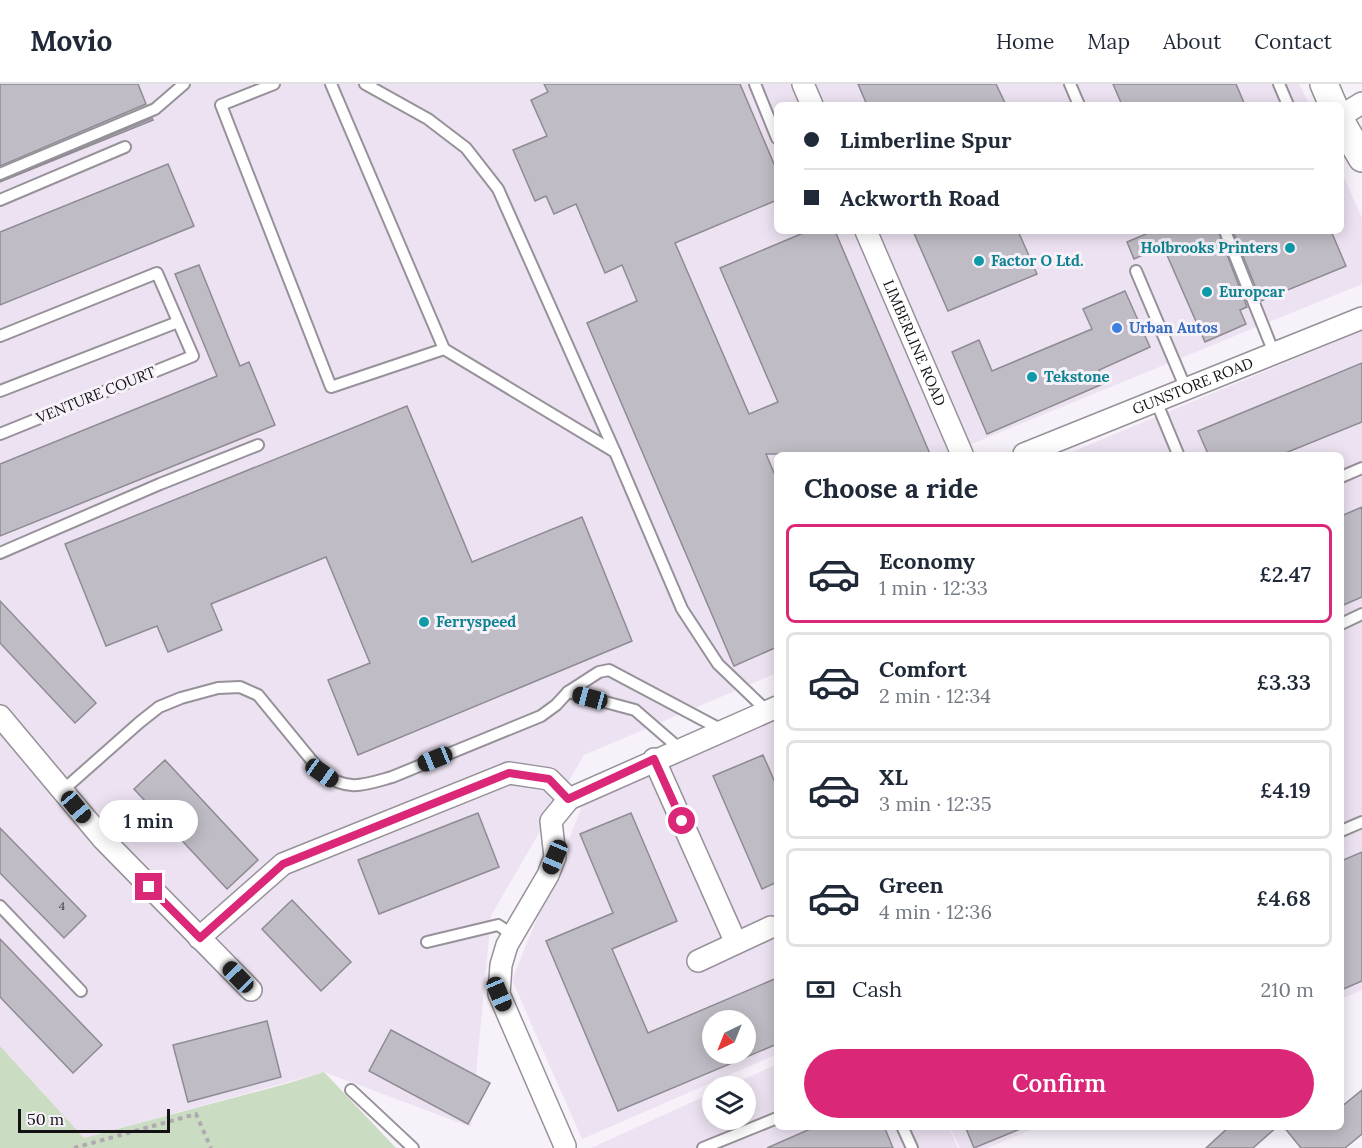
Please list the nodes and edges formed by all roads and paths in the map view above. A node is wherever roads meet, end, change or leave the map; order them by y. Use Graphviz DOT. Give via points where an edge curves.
graph roads {
  1 [pos="184,84"];
  2 [pos="274,84"];
  3 [pos="331,84"];
  4 [pos="365,84"];
  5 [pos="755,84"];
  6 [pos="803,84"];
  7 [pos="1070,84"];
  8 [pos="1279,84"];
  9 [pos="1324,84"];
  10 [pos="811,102"];
  11 [pos="1079,102"];
  12 [pos="1287,102"];
  13 [pos="1332,102"];
  14 [pos="1362,103"];
  15 [pos="1344,126"];
  16 [pos="1344,129"];
  17 [pos="774,131"];
  18 [pos="125,147"];
  19 [pos="1362,158"];
  20 [pos="0,174"];
  21 [pos="0,200"];
  22 [pos="867,234"];
  23 [pos="1226,234"];
  24 [pos="1136,271"];
  25 [pos="1362,318"];
  26 [pos="178,322"];
  27 [pos="0,336"];
  28 [pos="444,349"];
  29 [pos="1274,353"];
  30 [pos="1186,389"];
  31 [pos="0,391"];
  32 [pos="1156,401"];
  33 [pos="0,434"];
  34 [pos="258,445"];
  35 [pos="615,452"];
  36 [pos="961,452"];
  37 [pos="1029,452"];
  38 [pos="1177,452"];
  39 [pos="1362,468"];
  40 [pos="1344,476"];
  41 [pos="0,553"];
  42 [pos="1362,614"];
  43 [pos="1344,623"];
  44 [pos="568,692"];
  45 [pos="772,709"];
  46 [pos="0,716"];
  47 [pos="722,730"];
  48 [pos="680,749"];
  49 [pos="654,759"];
  50 [pos="62,791"];
  51 [pos="568,799"];
  52 [pos="1362,822"];
  53 [pos="1344,830"];
  54 [pos="0,906"];
  55 [pos="771,927"];
  56 [pos="513,935"];
  57 [pos="200,938"];
  58 [pos="427,942"];
  59 [pos="736,943"];
  60 [pos="698,961"];
  61 [pos="251,990"];
  62 [pos="81,992"];
  63 [pos="351,1090"];
  64 [pos="774,1119"];
  65 [pos="904,1130"];
  66 [pos="565,1147"];
  67 [pos="74,1148"];
  68 [pos="211,1148"];
  69 [pos="413,1148"];
  70 [pos="703,1148"];
  71 [pos="912,1148"];
  1 -- 20 [label="lane" via="155,109"];
  2 -- 28 [label="lane" via="221,105 331,387"];
  3 -- 28 [label="lane"];
  4 -- 35 [label="lane" via="428,119 466,148 498,189"];
  5 -- 17 [label="lane"];
  6 -- 10 [label="street"];
  7 -- 11 [label="lane"];
  8 -- 12 [label="lane"];
  9 -- 13 [label="street"];
  14 -- 15 [label="street"];
  16 -- 19 [label="street"];
  18 -- 21 [label="lane"];
  22 -- 36 [label="street, LIMBERLINE ROAD"];
  23 -- 29 [label="lane"];
  24 -- 30 [label="lane"];
  25 -- 29 [label="street, GUNSTORE ROAD"];
  26 -- 27 [label="lane" via="157,273"];
  26 -- 31 [label="lane"];
  26 -- 33 [label="lane, VENTURE COURT" via="193,356"];
  28 -- 35 [label="lane"];
  29 -- 30 [label="street, GUNSTORE ROAD"];
  30 -- 32 [label="street, GUNSTORE ROAD"];
  32 -- 37 [label="street, GUNSTORE ROAD"];
  32 -- 38 [label="lane"];
  34 -- 41 [label="lane"];
  35 -- 45 [label="lane" via="682,609 718,664"];
  39 -- 40 [label="lane"];
  42 -- 43 [label="lane"];
  44 -- 47 [label="lane" via="609,670"];
  44 -- 48 [label="lane" via="635,710"];
  44 -- 50 [label="lane" via="542,716 392,777 347,786 322,773 258,696 240,687 218,688 159,707"];
  45 -- 47 [label="street"];
  46 -- 50 [label="street"];
  47 -- 48 [label="street"];
  48 -- 49 [label="street"];
  49 -- 51 [label="street"];
  49 -- 59 [label="street"];
  50 -- 57 [label="street"];
  51 -- 56 [label="street" via="550,821 555,857 548,875"];
  51 -- 57 [label="street" via="549,779 509,773 283,864"];
  52 -- 53 [label="lane"];
  54 -- 62 [label="lane"];
  55 -- 59 [label="street"];
  56 -- 58 [label="lane" via="498,925"];
  56 -- 66 [label="street" via="501,964 499,994"];
  57 -- 61 [label="street"];
  59 -- 60 [label="street"];
  63 -- 69 [label="lane"];
  64 -- 70 [label="lane"];
  65 -- 71 [label="lane"];
  67 -- 68 [label="path" via="196,1114"];
}
